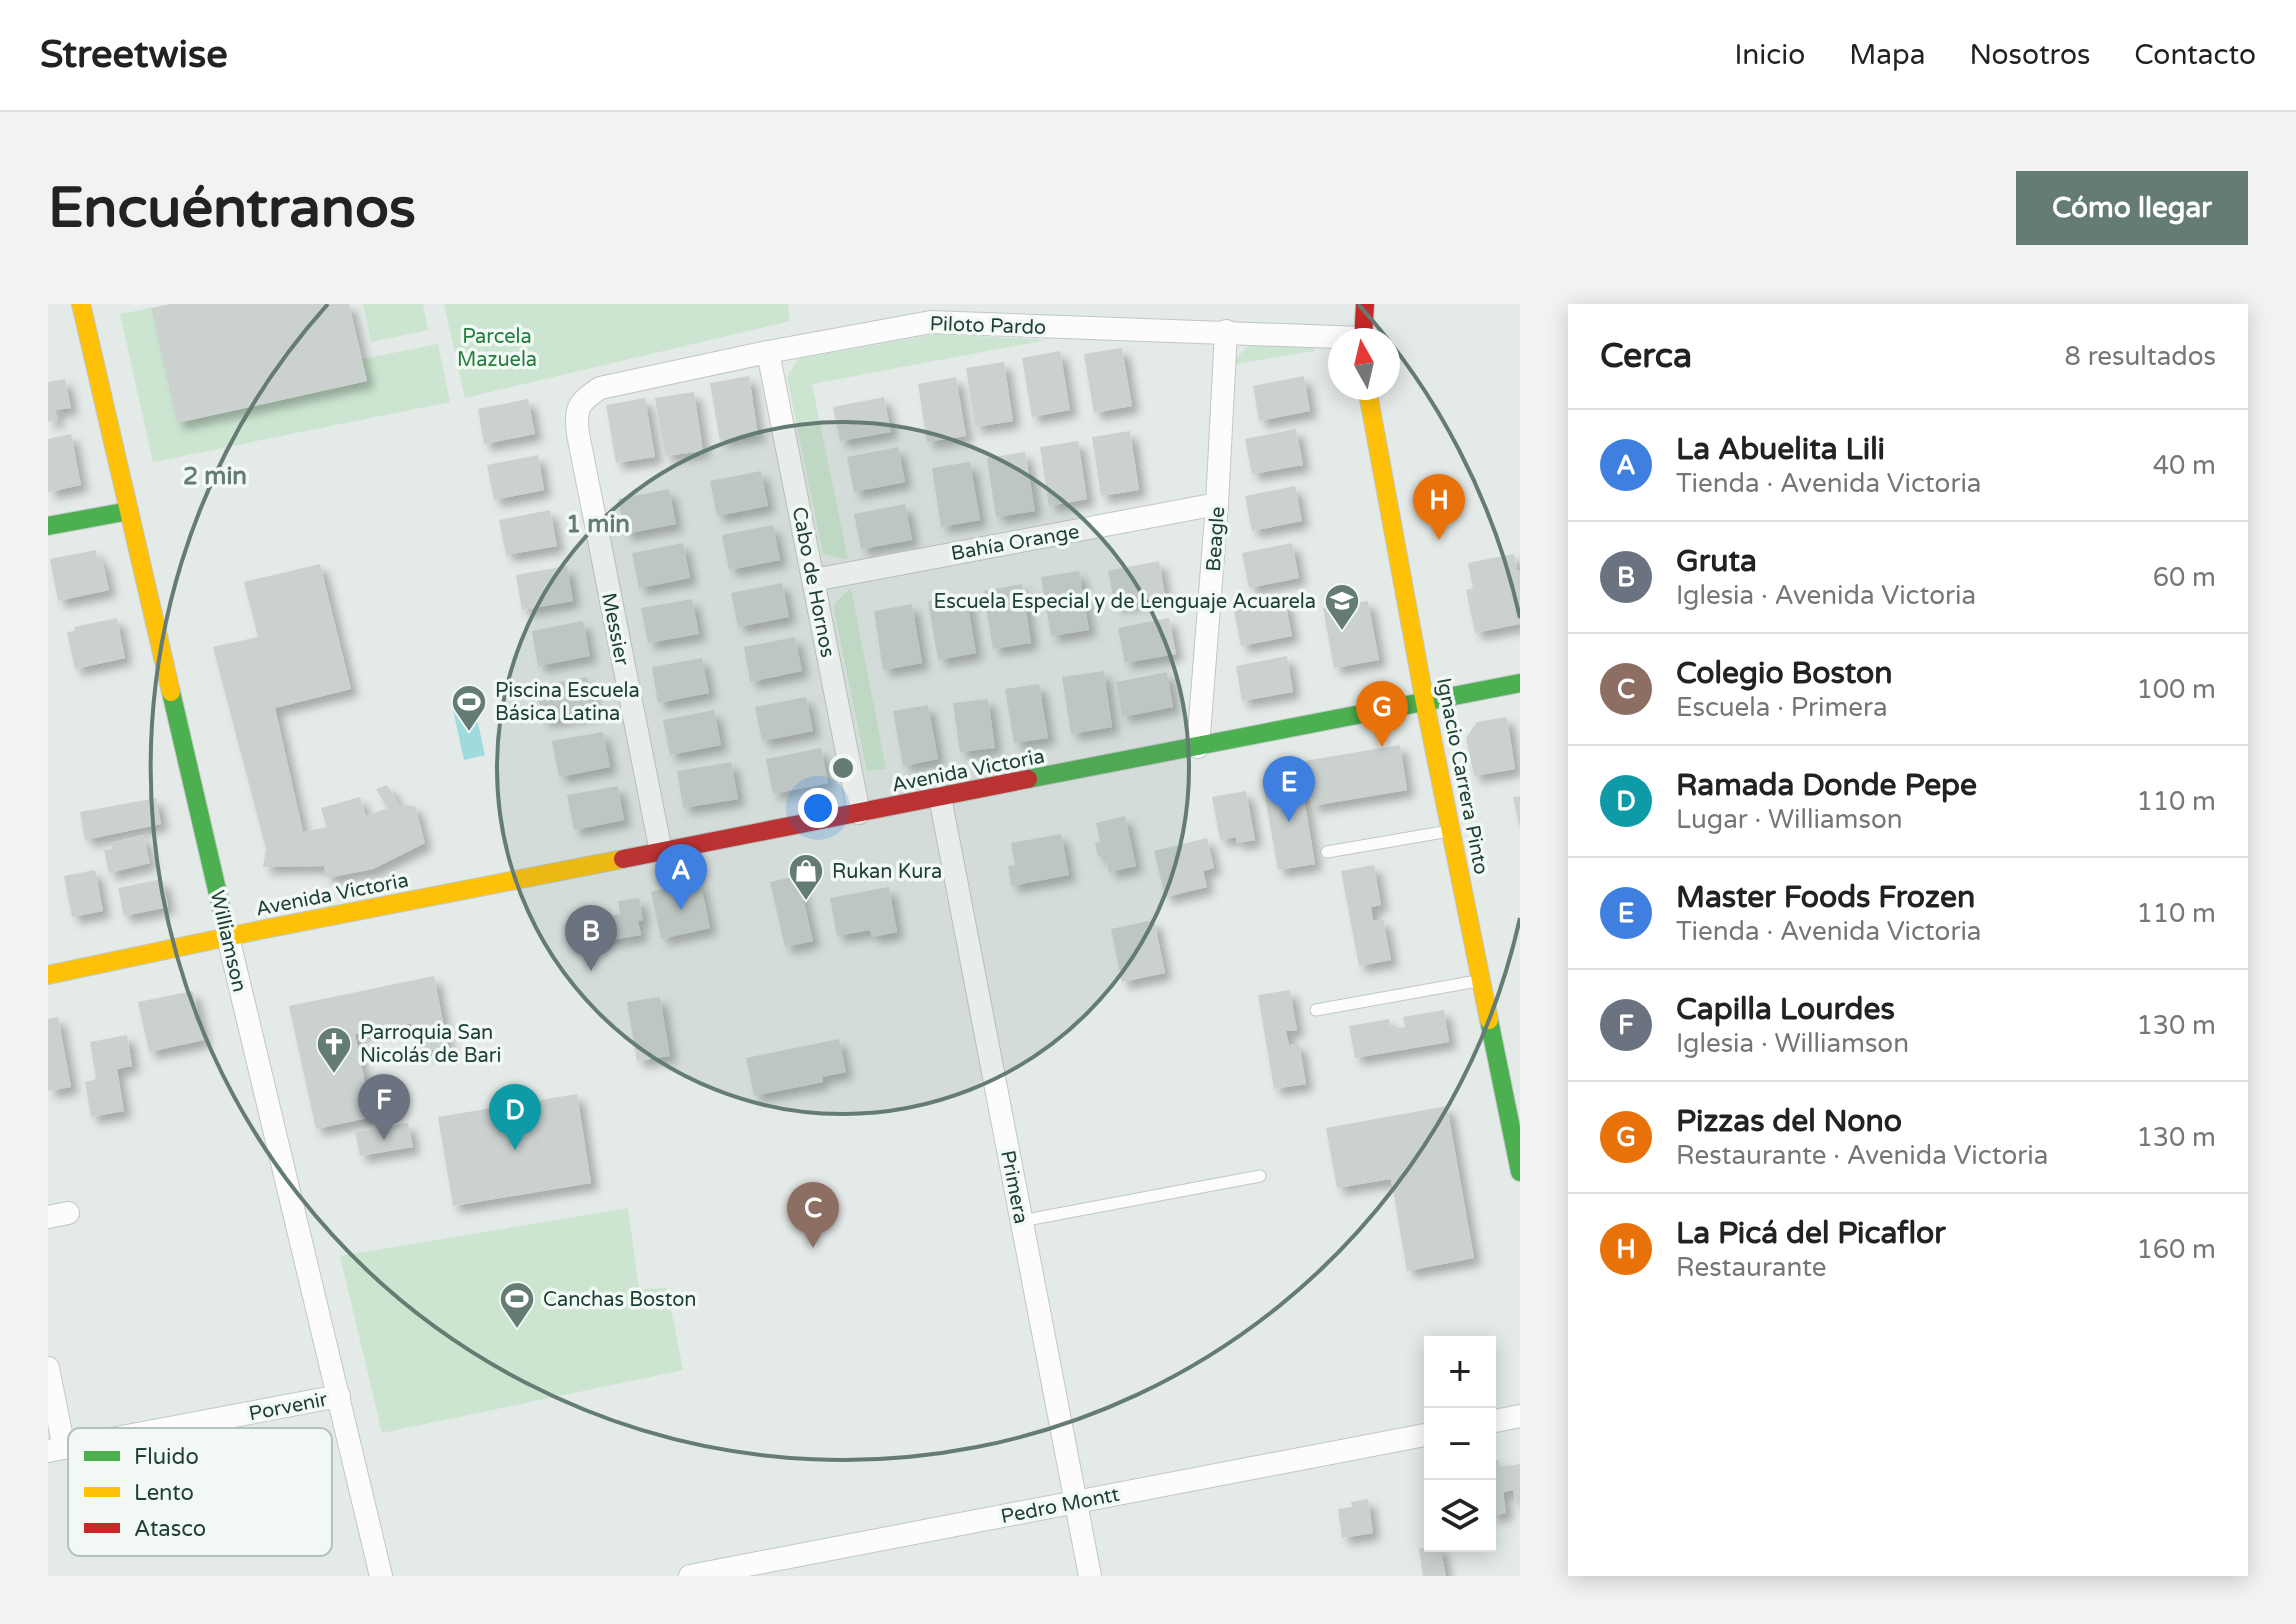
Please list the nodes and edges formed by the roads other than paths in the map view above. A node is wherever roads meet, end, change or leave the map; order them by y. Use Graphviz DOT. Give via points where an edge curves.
graph roads {
  1 [pos="81,304"];
  2 [pos="1365,304"];
  3 [pos="1363,328"];
  4 [pos="1226,331"];
  5 [pos="1328,337"];
  6 [pos="768,352"];
  7 [pos="1369,400"];
  8 [pos="579,405"];
  9 [pos="1217,504"];
  10 [pos="129,511"];
  11 [pos="48,526"];
  12 [pos="814,580"];
  13 [pos="1520,683"];
  14 [pos="1425,703"];
  15 [pos="1198,747"];
  16 [pos="940,797"];
  17 [pos="859,813"];
  18 [pos="1451,831"];
  19 [pos="661,852"];
  20 [pos="1327,852"];
  21 [pos="228,937"];
  22 [pos="48,975"];
  23 [pos="1481,980"];
  24 [pos="1316,1010"];
  25 [pos="1520,1172"];
  26 [pos="1260,1176"];
  27 [pos="1021,1221"];
  28 [pos="48,1368"];
  29 [pos="339,1396"];
  30 [pos="1520,1416"];
  31 [pos="1496,1421"];
  32 [pos="168,1428"];
  33 [pos="1424,1435"];
  34 [pos="56,1449"];
  35 [pos="1076,1502"];
  36 [pos="381,1576"];
  37 [pos="690,1576"];
  38 [pos="1090,1576"];
  1 -- 10 [label="street, Williamson"];
  2 -- 3 [label="street"];
  4 -- 5 [label="street, Piloto Pardo"];
  4 -- 6 [label="street, Piloto Pardo" via="931,322"];
  4 -- 9 [label="street, Beagle"];
  6 -- 8 [label="street, Piloto Pardo" via="600,388"];
  6 -- 12 [label="street, Cabo de Hornos"];
  7 -- 14 [label="street, Ignacio Carrera Pinto"];
  8 -- 19 [label="street, Messier" via="578,434"];
  9 -- 12 [label="street, Bahía Orange"];
  9 -- 15 [label="street, Beagle"];
  10 -- 11 [label="street"];
  10 -- 21 [label="street, Williamson"];
  12 -- 17 [label="street, Cabo de Hornos"];
  13 -- 14 [label="street, Avenida Victoria"];
  14 -- 15 [label="street, Avenida Victoria"];
  14 -- 18 [label="street, Ignacio Carrera Pinto"];
  15 -- 16 [label="street, Avenida Victoria"];
  16 -- 17 [label="street, Avenida Victoria"];
  16 -- 27 [label="street, Primera"];
  17 -- 19 [label="street, Avenida Victoria"];
  18 -- 20 [label="lane"];
  18 -- 23 [label="street, Ignacio Carrera Pinto"];
  19 -- 21 [label="street, Avenida Victoria"];
  21 -- 22 [label="street, Avenida Victoria"];
  21 -- 29 [label="street, Williamson"];
  23 -- 24 [label="lane"];
  23 -- 25 [label="street, Ignacio Carrera Pinto"];
  26 -- 27 [label="lane"];
  27 -- 35 [label="street, Primera"];
  28 -- 34 [label="street"];
  29 -- 32 [label="street, Porvenir"];
  29 -- 36 [label="street, Williamson"];
  30 -- 31 [label="street"];
  33 -- 35 [label="street, Pedro Montt"];
  35 -- 37 [label="street, Pedro Montt"];
  35 -- 38 [label="street, Primera"];
}
